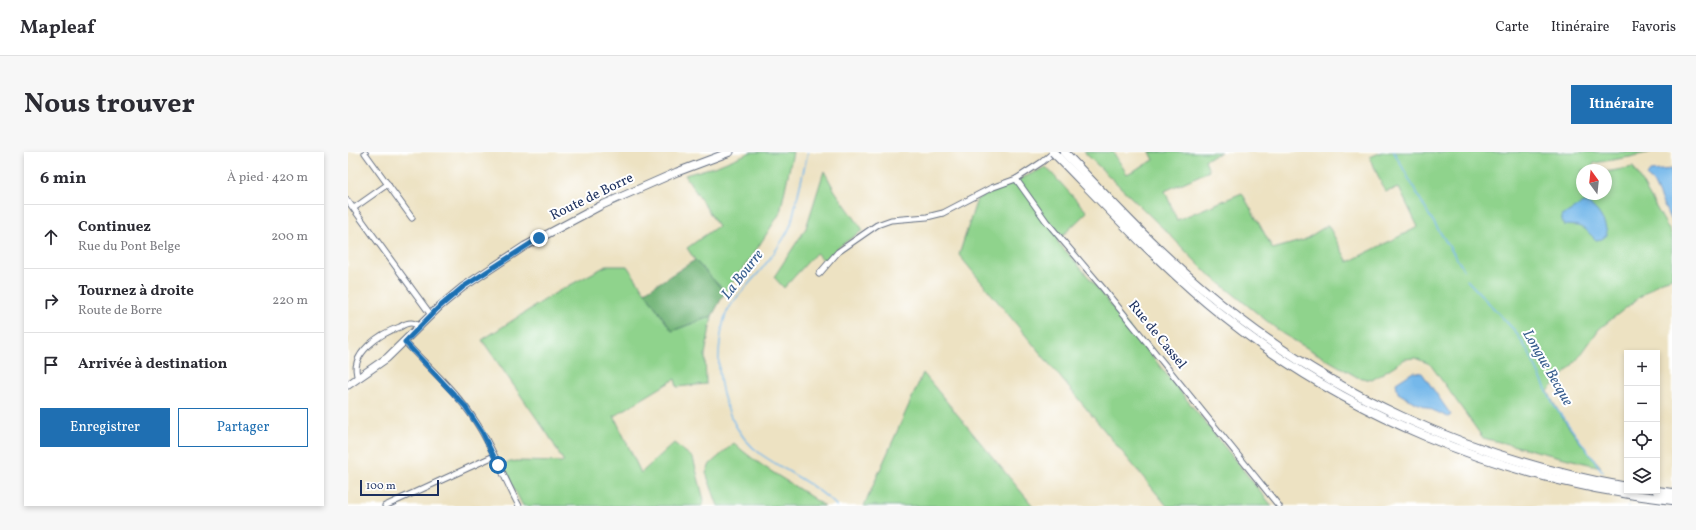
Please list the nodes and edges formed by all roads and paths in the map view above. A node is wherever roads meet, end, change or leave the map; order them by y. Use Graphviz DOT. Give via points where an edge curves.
graph roads {
  1 [pos="730,152"];
  2 [pos="365,153"];
  3 [pos="1057,153"];
  4 [pos="1016,179"];
  5 [pos="388,184"];
  6 [pos="348,201"];
  7 [pos="354,208"];
  8 [pos="412,218"];
  9 [pos="819,274"];
  10 [pos="431,315"];
  11 [pos="420,327"];
  12 [pos="405,342"];
  13 [pos="358,378"];
  14 [pos="348,385"];
  15 [pos="494,456"];
  16 [pos="1624,486"];
  17 [pos="1660,491"];
  18 [pos="1672,493"];
  19 [pos="1672,500"];
  20 [pos="385,506"];
  21 [pos="519,506"];
  22 [pos="1278,506"];
  1 -- 10 [label="main road, Route de Borre" via="638,188 556,228 473,280"];
  2 -- 5 [label="street"];
  3 -- 4 [label="street"];
  3 -- 16 [label="highway" via="1203,289 1260,334 1324,376 1402,417 1478,449 1548,470"];
  3 -- 19 [label="highway" via="1147,248 1192,290 1266,348 1336,392 1410,429 1501,464 1581,486"];
  4 -- 9 [label="street" via="991,188 938,215 892,220 877,225 841,250"];
  4 -- 22 [label="street, Rue de Cassel" via="1046,221"];
  5 -- 7 [label="street"];
  5 -- 8 [label="street"];
  6 -- 7 [label="street"];
  7 -- 10 [label="street"];
  10 -- 11 [label="main road, Route de Borre"];
  11 -- 12 [label="main road, Route de Borre"];
  11 -- 13 [label="street" via="415,323 408,323 372,341 356,360 355,370"];
  12 -- 13 [label="main road, Route de Borre"];
  12 -- 15 [label="street" via="465,406"];
  13 -- 14 [label="main road, Route de Borre"];
  15 -- 20 [label="street"];
  15 -- 21 [label="street"];
  17 -- 18 [label="highway"];
}
